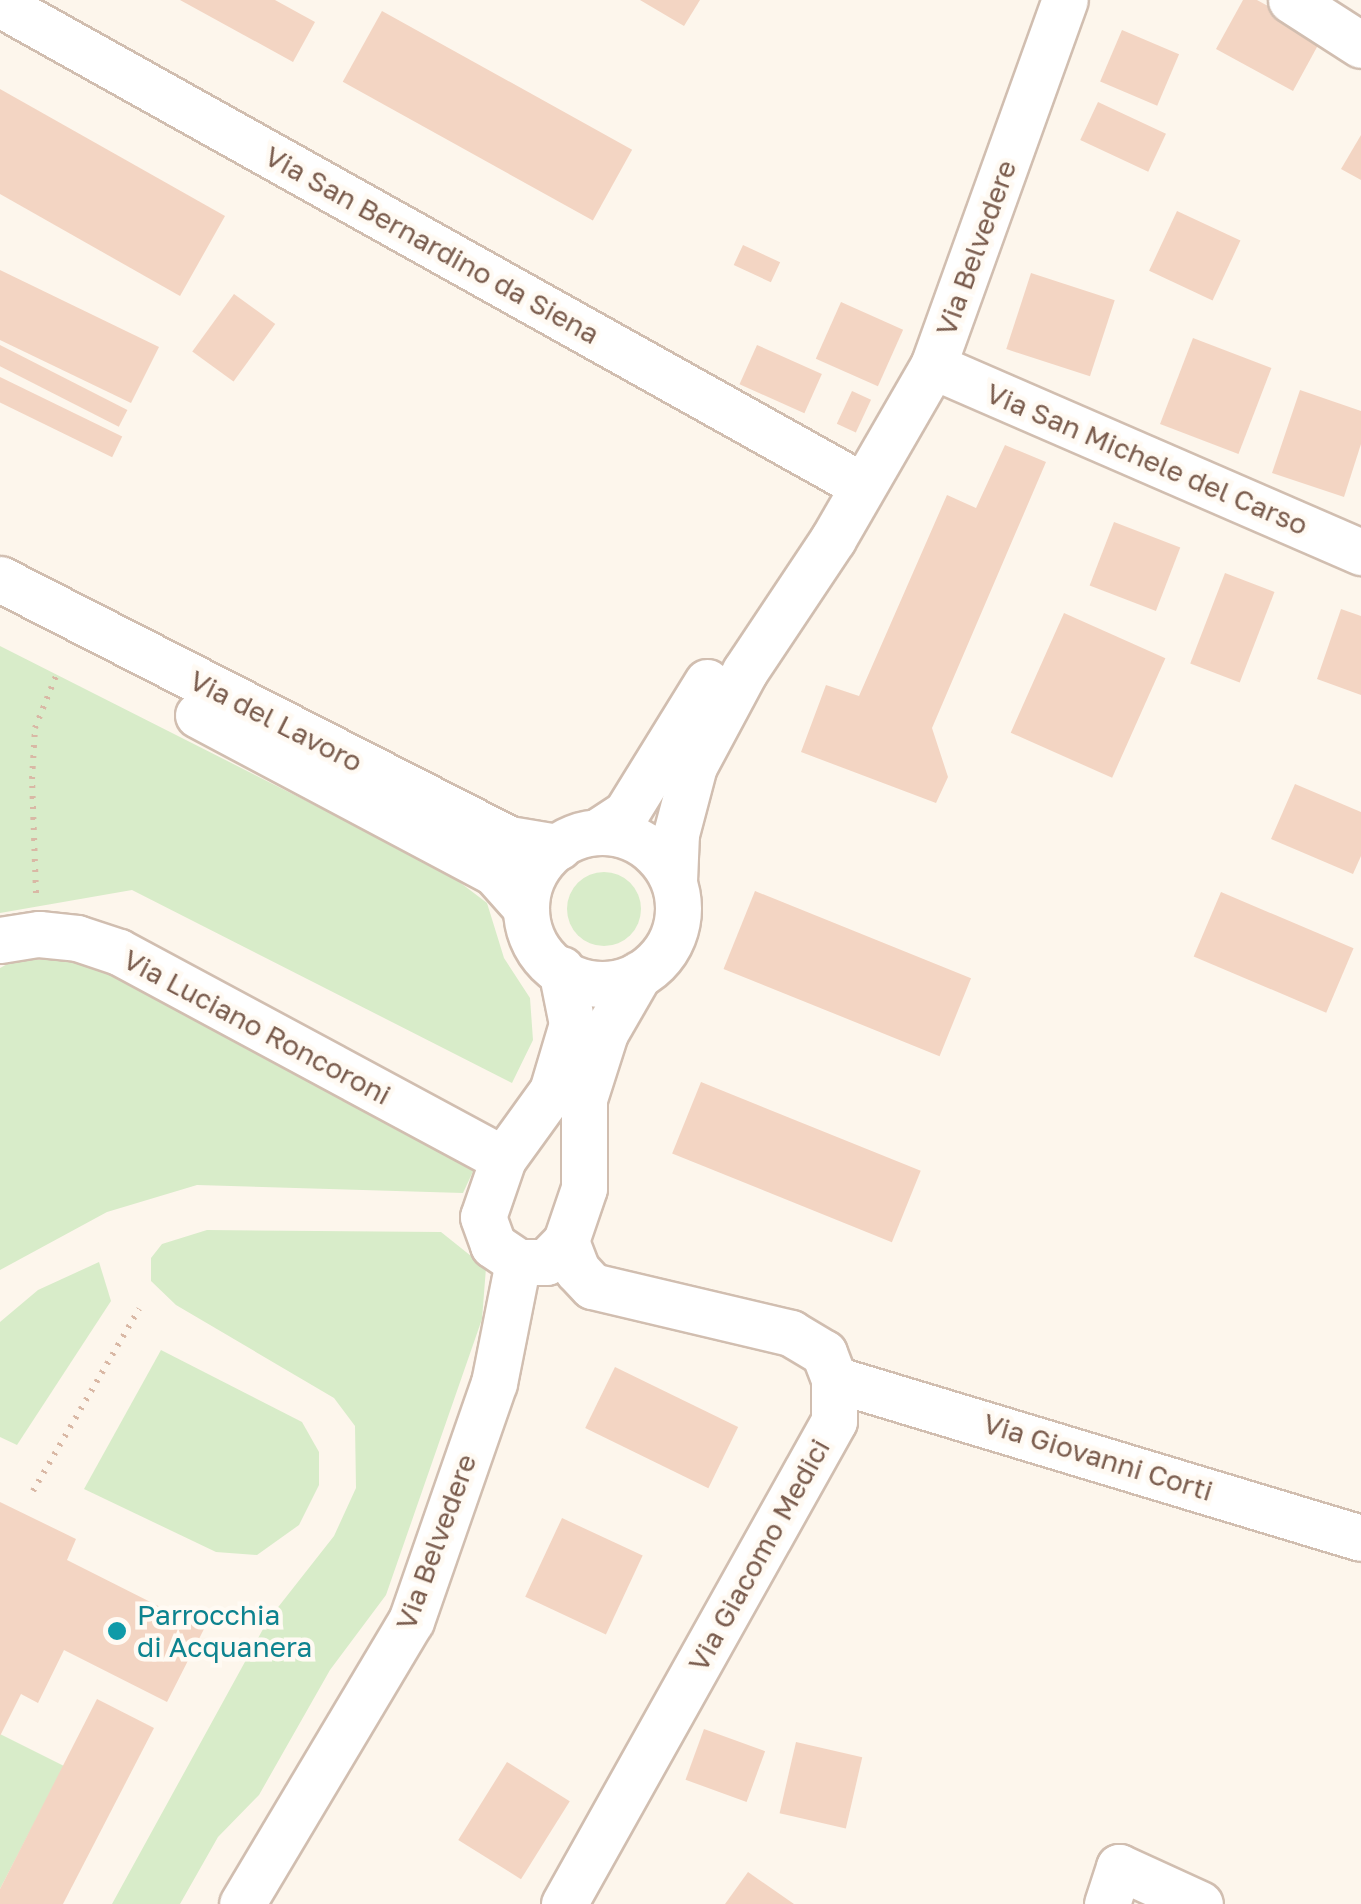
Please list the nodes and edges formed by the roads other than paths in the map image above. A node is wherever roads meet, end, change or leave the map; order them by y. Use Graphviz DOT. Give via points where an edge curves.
graph roads {
  1 [pos="1065,0"];
  2 [pos="1290,0"];
  3 [pos="0,4"];
  4 [pos="1361,45"];
  5 [pos="933,366"];
  6 [pos="864,486"];
  7 [pos="1361,552"];
  8 [pos="0,579"];
  9 [pos="0,611"];
  10 [pos="578,839"];
  11 [pos="674,880"];
  12 [pos="526,908"];
  13 [pos="20,937"];
  14 [pos="561,970"];
  15 [pos="639,974"];
  16 [pos="512,1146"];
  17 [pos="587,1155"];
  18 [pos="566,1241"];
  19 [pos="518,1262"];
  20 [pos="834,1378"];
  21 [pos="1361,1538"];
  22 [pos="242,1904"];
  23 [pos="564,1904"];
  24 [pos="1107,1904"];
  25 [pos="1200,1904"];
  1 -- 5 [label="street, Via Belvedere"];
  2 -- 4 [label="street"];
  3 -- 6 [label="street, Via San Bernardino da Siena"];
  5 -- 6 [label="street, Via Belvedere"];
  5 -- 7 [label="street, Via San Michele del Carso"];
  6 -- 10 [label="street, Via Belvedere" via="767,588 626,813"];
  6 -- 11 [label="street, Via Belvedere" via="745,672 694,766 676,834"];
  8 -- 10 [label="street, Via del Lavoro" via="508,840"];
  9 -- 12 [label="street, Via del Lavoro" via="495,874"];
  10 -- 11 [label="street" via="629,836 654,851"];
  10 -- 12 [label="street" via="544,858"];
  11 -- 15 [label="street" via="679,908 673,939"];
  12 -- 14 [label="street" via="530,935"];
  13 -- 16 [label="street, Via Luciano Roncoroni" via="77,938 119,952"];
  14 -- 15 [label="street" via="605,984"];
  14 -- 16 [label="street" via="572,1024 552,1091"];
  15 -- 17 [label="street" via="605,1033 584,1099"];
  16 -- 17 [label="street" via="549,1125 569,1132"];
  16 -- 19 [label="street" via="483,1216 492,1245"];
  17 -- 18 [label="street"];
  18 -- 19 [label="street" via="546,1262"];
  18 -- 20 [label="street" via="592,1286 791,1333 824,1353"];
  19 -- 22 [label="street, Via Belvedere" via="494,1383 411,1621"];
  20 -- 21 [label="street, Via Giovanni Corti"];
  20 -- 23 [label="street, Via Giacomo Medici" via="834,1421"];
  24 -- 25 [label="street" via="1120,1867"];
}
